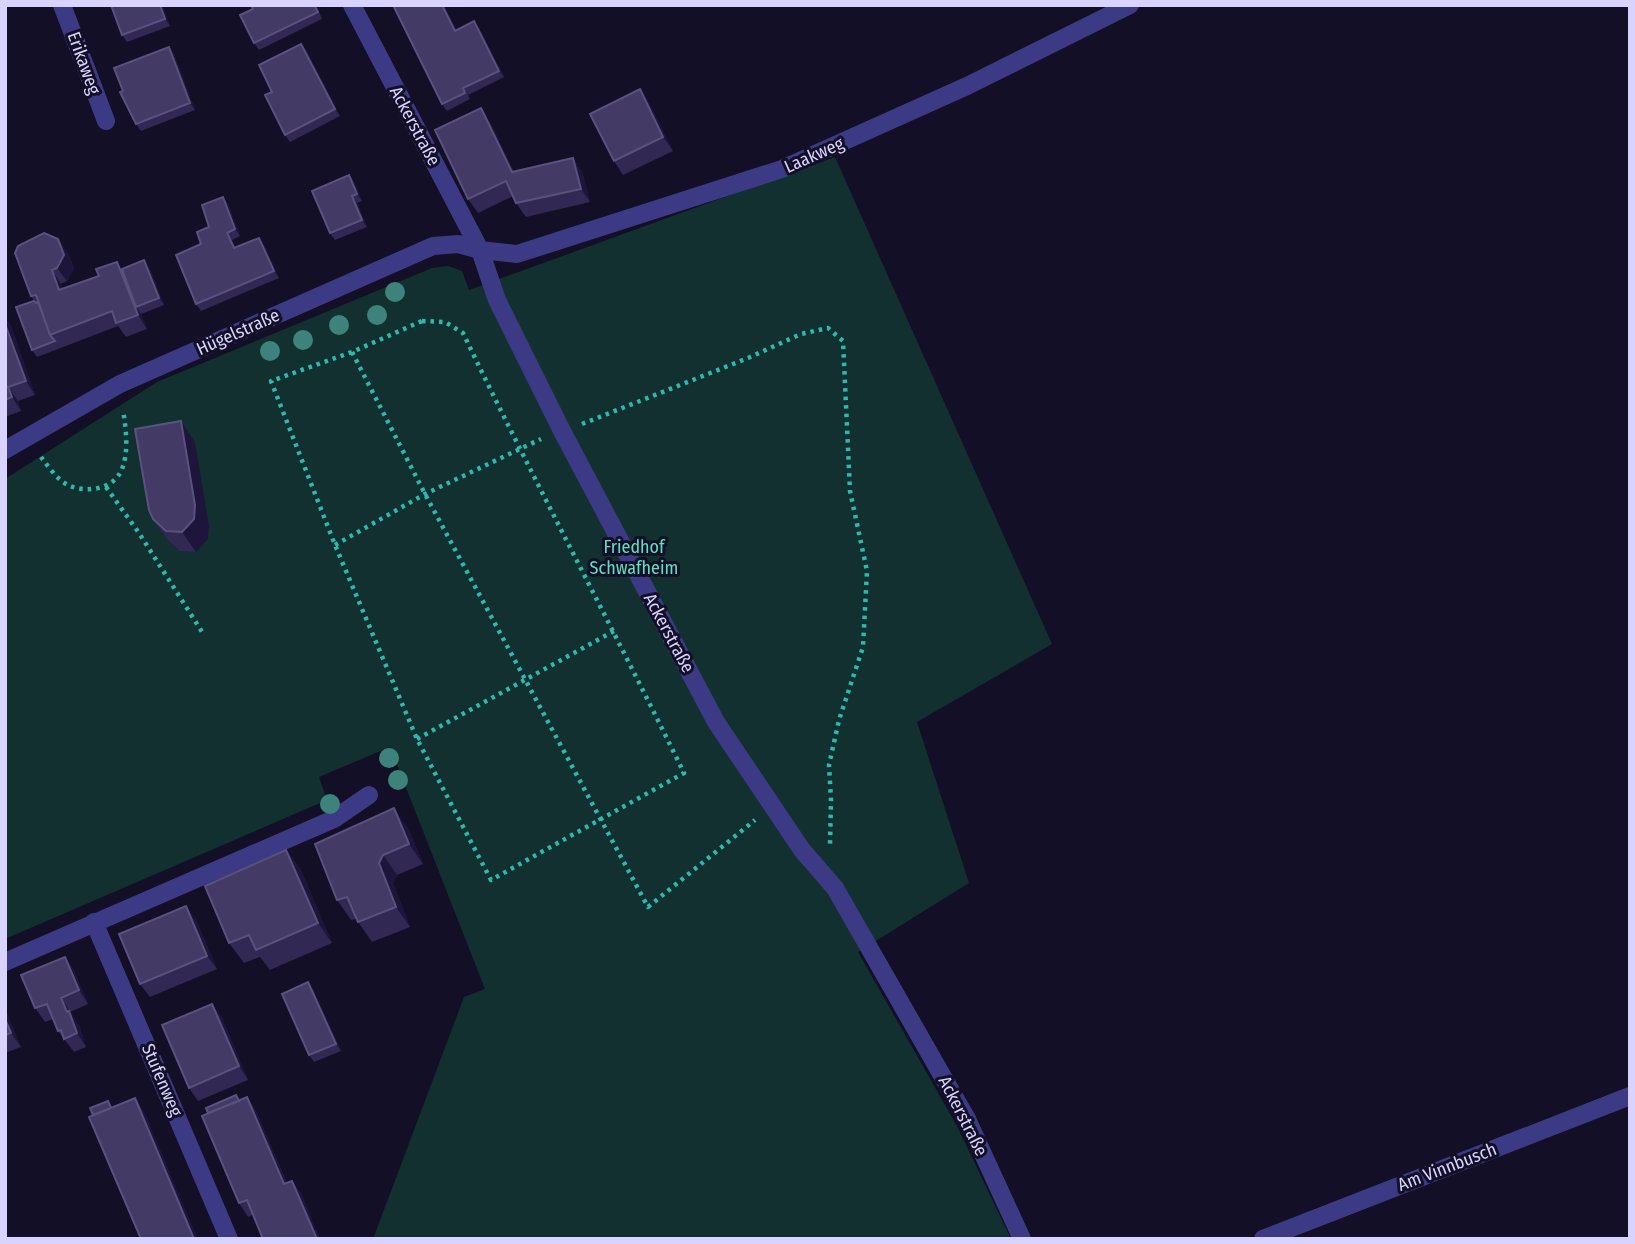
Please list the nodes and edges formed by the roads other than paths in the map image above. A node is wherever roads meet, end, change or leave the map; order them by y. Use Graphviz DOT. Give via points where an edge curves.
graph roads {
  1 [pos="62,5"];
  2 [pos="352,5"];
  3 [pos="1130,5"];
  4 [pos="106,121"];
  5 [pos="480,250"];
  6 [pos="5,450"];
  7 [pos="369,795"];
  8 [pos="94,922"];
  9 [pos="5,962"];
  10 [pos="1630,1096"];
  11 [pos="229,1239"];
  12 [pos="1022,1239"];
  13 [pos="1263,1239"];
  1 -- 4 [label="street, Erikaweg"];
  2 -- 5 [label="street, Ackerstraße"];
  3 -- 5 [label="street, Laakweg" via="967,86 782,169 517,254"];
  5 -- 6 [label="street, Hügelstraße" via="458,244 433,246 120,384"];
  5 -- 12 [label="street, Ackerstraße" via="497,300 716,722 802,850 835,888 967,1119"];
  7 -- 8 [label="street" via="334,819"];
  8 -- 9 [label="street"];
  8 -- 11 [label="street, Stufenweg"];
  10 -- 13 [label="street, Am Vinnbusch"];
}
